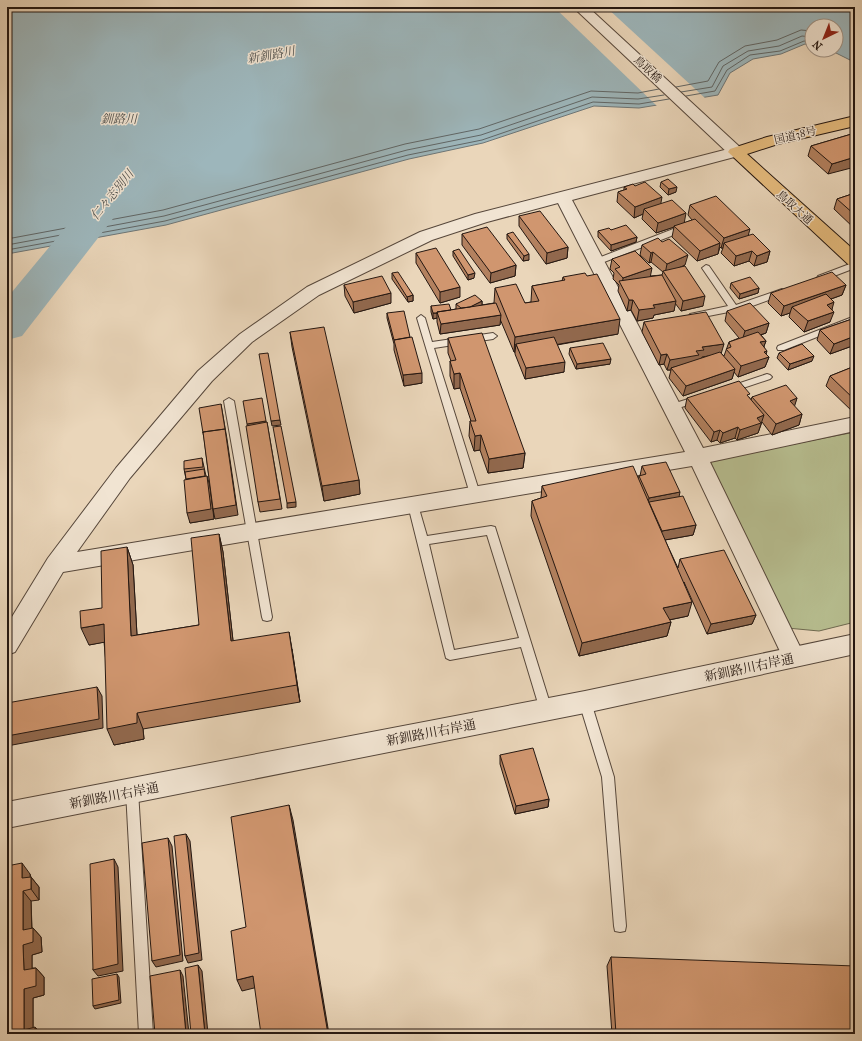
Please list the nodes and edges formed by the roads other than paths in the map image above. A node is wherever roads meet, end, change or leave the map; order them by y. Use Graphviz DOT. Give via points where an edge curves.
graph roads {
  1 [pos="580,7"];
  2 [pos="855,121"];
  3 [pos="736,152"];
  4 [pos="563,198"];
  5 [pos="681,229"];
  6 [pos="596,262"];
  7 [pos="855,262"];
  8 [pos="855,265"];
  9 [pos="706,268"];
  10 [pos="809,282"];
  11 [pos="788,290"];
  12 [pos="734,308"];
  13 [pos="421,318"];
  14 [pos="683,318"];
  15 [pos="855,319"];
  16 [pos="493,336"];
  17 [pos="429,346"];
  18 [pos="782,348"];
  19 [pos="767,377"];
  20 [pos="723,391"];
  21 [pos="708,396"];
  22 [pos="228,401"];
  23 [pos="672,407"];
  24 [pos="855,424"];
  25 [pos="698,457"];
  26 [pos="476,494"];
  27 [pos="413,505"];
  28 [pos="252,531"];
  29 [pos="423,541"];
  30 [pos="56,564"];
  31 [pos="267,617"];
  32 [pos="525,642"];
  33 [pos="855,644"];
  34 [pos="7,645"];
  35 [pos="794,657"];
  36 [pos="585,702"];
  37 [pos="546,710"];
  38 [pos="132,791"];
  39 [pos="7,815"];
  40 [pos="620,926"];
  41 [pos="146,1034"];
  1 -- 3 [label="street, 鳥取橋"];
  2 -- 3 [label="highway, 国道38号" via="773,140"];
  3 -- 4 [label="street"];
  3 -- 7 [label="highway, 鳥取大通"];
  4 -- 6 [label="street"];
  4 -- 30 [label="street" via="482,218 426,236 312,291 246,338 205,376 128,466"];
  5 -- 6 [label="lane"];
  6 -- 23 [label="street" via="635,328"];
  8 -- 10 [label="lane"];
  9 -- 12 [label="lane"];
  11 -- 12 [label="lane"];
  12 -- 14 [label="lane"];
  13 -- 17 [label="lane"];
  15 -- 18 [label="lane"];
  16 -- 17 [label="lane"];
  17 -- 26 [label="lane"];
  19 -- 20 [label="lane"];
  21 -- 23 [label="lane"];
  22 -- 28 [label="lane"];
  23 -- 25 [label="street"];
  24 -- 25 [label="street"];
  25 -- 26 [label="street"];
  25 -- 35 [label="street"];
  26 -- 27 [label="street"];
  27 -- 28 [label="street"];
  27 -- 29 [label="lane"];
  28 -- 30 [label="street"];
  28 -- 31 [label="lane"];
  29 -- 32 [label="lane" via="491,530"];
  29 -- 32 [label="lane" via="450,655"];
  30 -- 34 [label="street"];
  32 -- 37 [label="lane"];
  33 -- 35 [label="street, 新釧路川右岸通"];
  35 -- 36 [label="street, 新釧路川右岸通"];
  36 -- 37 [label="street, 新釧路川右岸通"];
  36 -- 40 [label="lane" via="608,777"];
  37 -- 38 [label="street, 新釧路川右岸通"];
  38 -- 39 [label="street, 新釧路川右岸通"];
  38 -- 41 [label="lane"];
}
